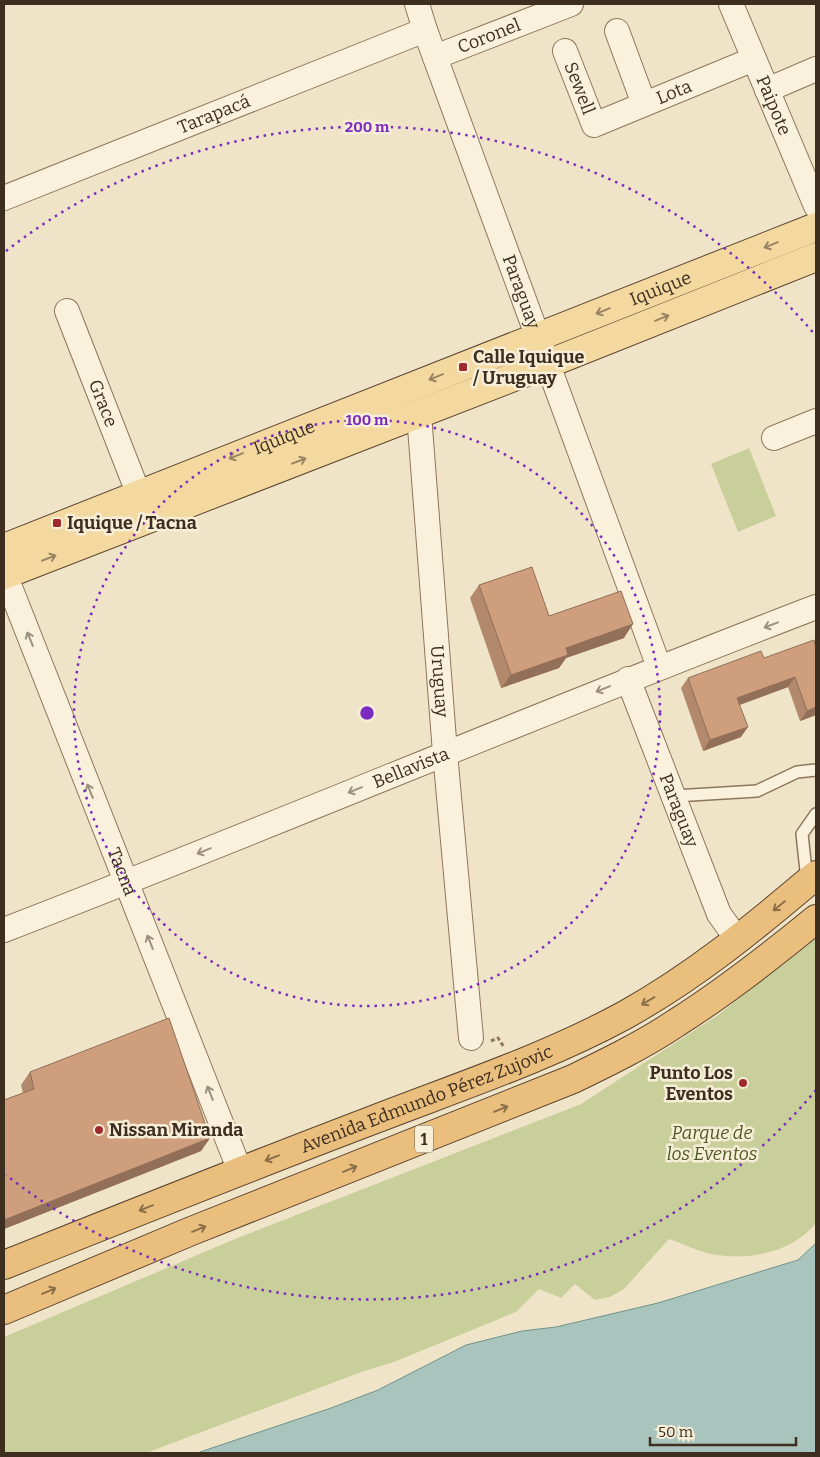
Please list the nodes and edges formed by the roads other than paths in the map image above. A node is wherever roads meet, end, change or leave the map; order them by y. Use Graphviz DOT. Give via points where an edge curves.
graph roads {
  1 [pos="417,4"];
  2 [pos="571,4"];
  3 [pos="731,4"];
  4 [pos="425,30"];
  5 [pos="617,31"];
  6 [pos="564,51"];
  7 [pos="436,58"];
  8 [pos="754,60"];
  9 [pos="816,69"];
  10 [pos="767,90"];
  11 [pos="644,104"];
  12 [pos="594,125"];
  13 [pos="4,198"];
  14 [pos="816,206"];
  15 [pos="816,227"];
  16 [pos="816,256"];
  17 [pos="67,311"];
  18 [pos="538,337"];
  19 [pos="548,363"];
  20 [pos="419,414"];
  21 [pos="816,421"];
  22 [pos="774,438"];
  23 [pos="139,495"];
  24 [pos="4,548"];
  25 [pos="4,574"];
  26 [pos="816,607"];
  27 [pos="659,667"];
  28 [pos="628,679"];
  29 [pos="445,753"];
  30 [pos="816,770"];
  31 [pos="674,796"];
  32 [pos="816,814"];
  33 [pos="812,879"];
  34 [pos="126,882"];
  35 [pos="816,919"];
  36 [pos="4,930"];
  37 [pos="738,939"];
  38 [pos="471,1038"];
  39 [pos="240,1171"];
  40 [pos="4,1265"];
  41 [pos="4,1310"];
  1 -- 4 [label="street, Paraguay"];
  2 -- 7 [label="street, Coronel"];
  3 -- 8 [label="street, Paipote"];
  4 -- 7 [label="street, Paraguay"];
  4 -- 13 [label="street, Tarapacá"];
  5 -- 11 [label="street"];
  6 -- 12 [label="street, Sewell"];
  7 -- 18 [label="street, Paraguay"];
  8 -- 10 [label="street, Paipote"];
  8 -- 11 [label="street, Lota"];
  9 -- 10 [label="street"];
  10 -- 14 [label="street, Paipote"];
  11 -- 12 [label="street, Lota"];
  15 -- 18 [label="main road, Iquique, one-way"];
  19 -- 16 [label="main road, Iquique, one-way"];
  17 -- 23 [label="street, Grace"];
  18 -- 19 [label="street, Paraguay"];
  18 -- 23 [label="main road, Iquique, one-way"];
  19 -- 20 [label="main road, Iquique"];
  19 -- 27 [label="street, Paraguay"];
  25 -- 20 [label="main road, Iquique, one-way"];
  20 -- 29 [label="street, Uruguay"];
  21 -- 22 [label="street"];
  23 -- 24 [label="main road, Iquique"];
  34 -- 25 [label="street, Tacna, one-way"];
  26 -- 27 [label="street, Bellavista, one-way"];
  27 -- 28 [label="street, Bellavista"];
  28 -- 29 [label="street, Bellavista, one-way"];
  28 -- 31 [label="street, Paraguay"];
  29 -- 34 [label="street, Bellavista, one-way"];
  29 -- 38 [label="street, Uruguay"];
  30 -- 31 [label="lane" via="797,772 757,791"];
  31 -- 37 [label="street, Paraguay" via="719,914"];
  32 -- 33 [label="lane" via="802,834"];
  33 -- 37 [label="highway, Avenida Edmundo Pérez Zujovic / 1, one-way"];
  34 -- 36 [label="street, Bellavista"];
  39 -- 34 [label="street, Tacna, one-way"];
  41 -- 35 [label="highway, Avenida Edmundo Pérez Zujovic / 1, one-way" via="613,1060 675,1024 741,979"];
  37 -- 39 [label="highway, Avenida Edmundo Pérez Zujovic / 1, one-way" via="626,1014 572,1041"];
  39 -- 40 [label="highway, Avenida Edmundo Pérez Zujovic / 1, one-way"];
}
